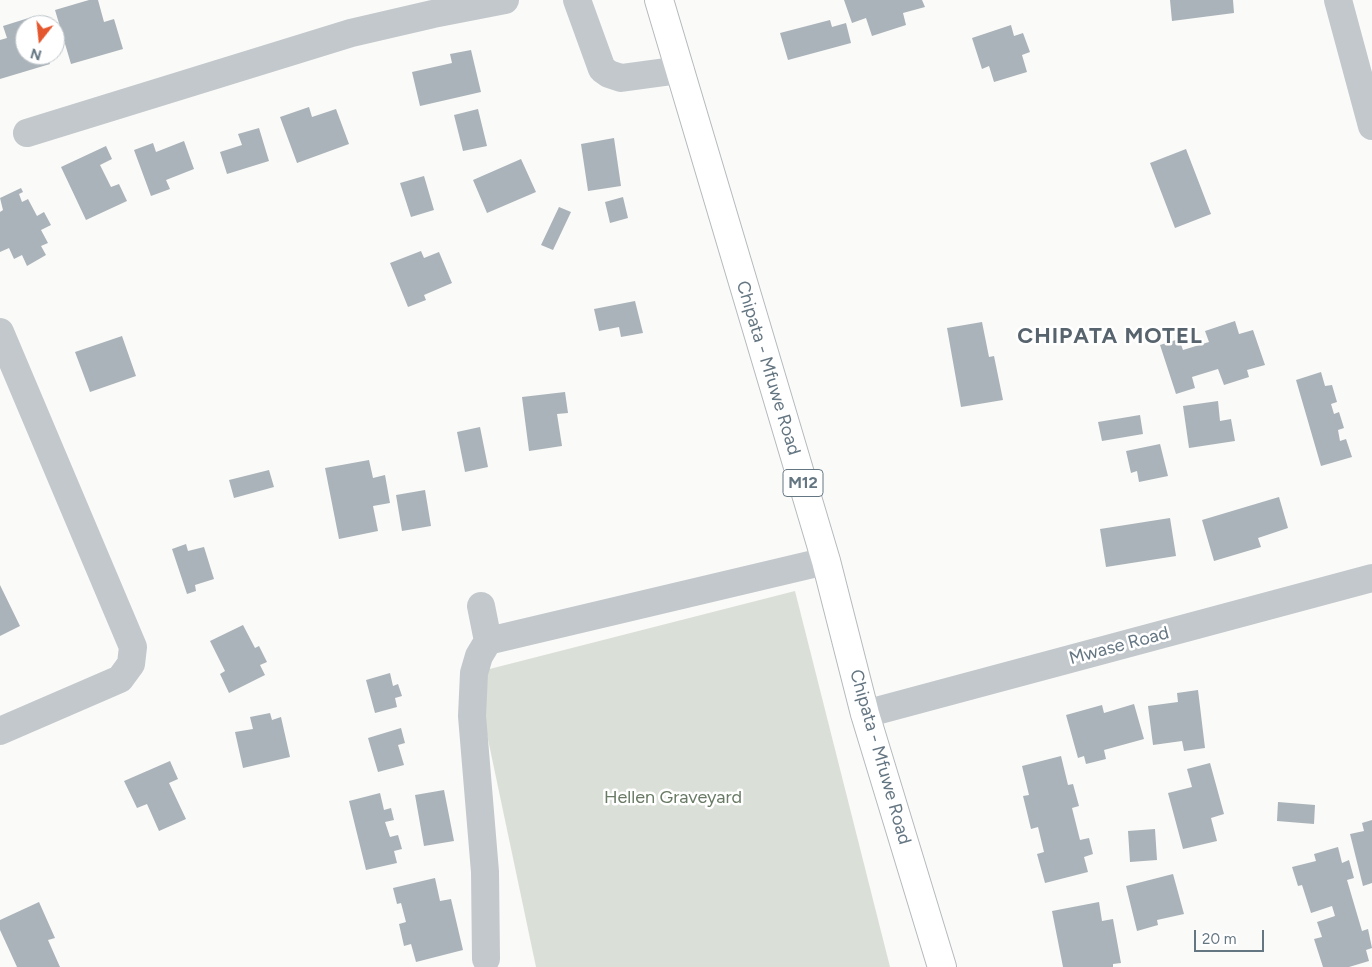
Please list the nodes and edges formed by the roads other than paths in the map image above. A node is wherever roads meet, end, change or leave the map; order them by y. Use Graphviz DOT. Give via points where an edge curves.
graph roads {
  1 [pos="505,0"];
  2 [pos="577,0"];
  3 [pos="660,0"];
  4 [pos="1338,0"];
  5 [pos="680,70"];
  6 [pos="1372,126"];
  7 [pos="27,134"];
  8 [pos="0,332"];
  9 [pos="826,560"];
  10 [pos="1372,578"];
  11 [pos="481,606"];
  12 [pos="488,641"];
  13 [pos="865,714"];
  14 [pos="0,731"];
  15 [pos="486,959"];
  16 [pos="942,967"];
  1 -- 7 [label="street" via="351,33"];
  2 -- 5 [label="street" via="602,69 609,74 621,78"];
  3 -- 5 [label="main road, Chipata - Mfuwe Road / M12"];
  4 -- 6 [label="street"];
  5 -- 9 [label="main road, Chipata - Mfuwe Road / M12"];
  8 -- 14 [label="street" via="132,647 131,664 120,678"];
  9 -- 12 [label="street"];
  9 -- 13 [label="main road, Chipata - Mfuwe Road / M12"];
  10 -- 13 [label="street, Mwase Road"];
  11 -- 12 [label="street"];
  12 -- 15 [label="street" via="474,673 472,716 485,872"];
  13 -- 16 [label="main road, Chipata - Mfuwe Road / M12"];
}
